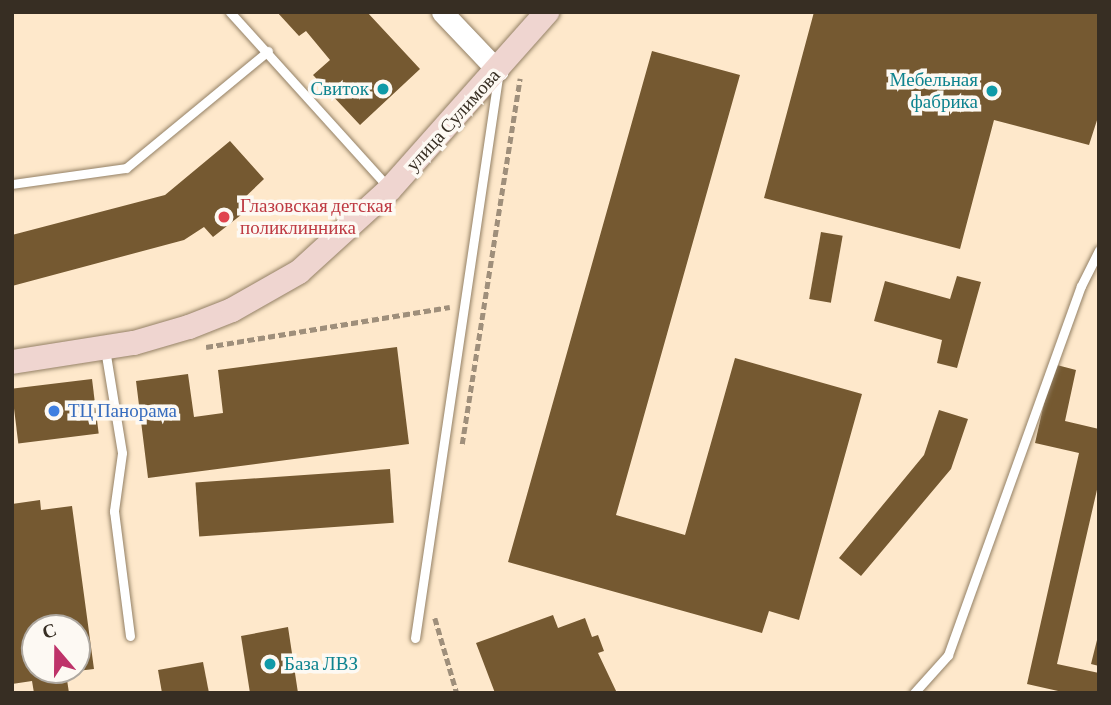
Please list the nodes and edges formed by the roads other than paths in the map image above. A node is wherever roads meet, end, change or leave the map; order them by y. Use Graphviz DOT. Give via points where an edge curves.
graph roads {
  1 [pos="230,12"];
  2 [pos="442,12"];
  3 [pos="547,12"];
  4 [pos="268,51"];
  5 [pos="498,71"];
  6 [pos="12,184"];
  7 [pos="390,189"];
  8 [pos="1099,250"];
  9 [pos="105,348"];
  10 [pos="12,362"];
  11 [pos="130,636"];
  12 [pos="415,638"];
  13 [pos="914,693"];
  1 -- 4 [label="lane"];
  2 -- 5 [label="street"];
  3 -- 5 [label="main road, улица Сулимова"];
  4 -- 6 [label="lane" via="126,168"];
  4 -- 7 [label="lane"];
  5 -- 7 [label="main road, улица Сулимова"];
  5 -- 12 [label="lane"];
  7 -- 9 [label="main road, улица Сулимова" via="299,272 232,310 189,327"];
  8 -- 13 [label="lane" via="1081,286 948,655"];
  9 -- 10 [label="main road, улица Сулимова"];
  9 -- 11 [label="lane" via="122,453 114,512"];
}
